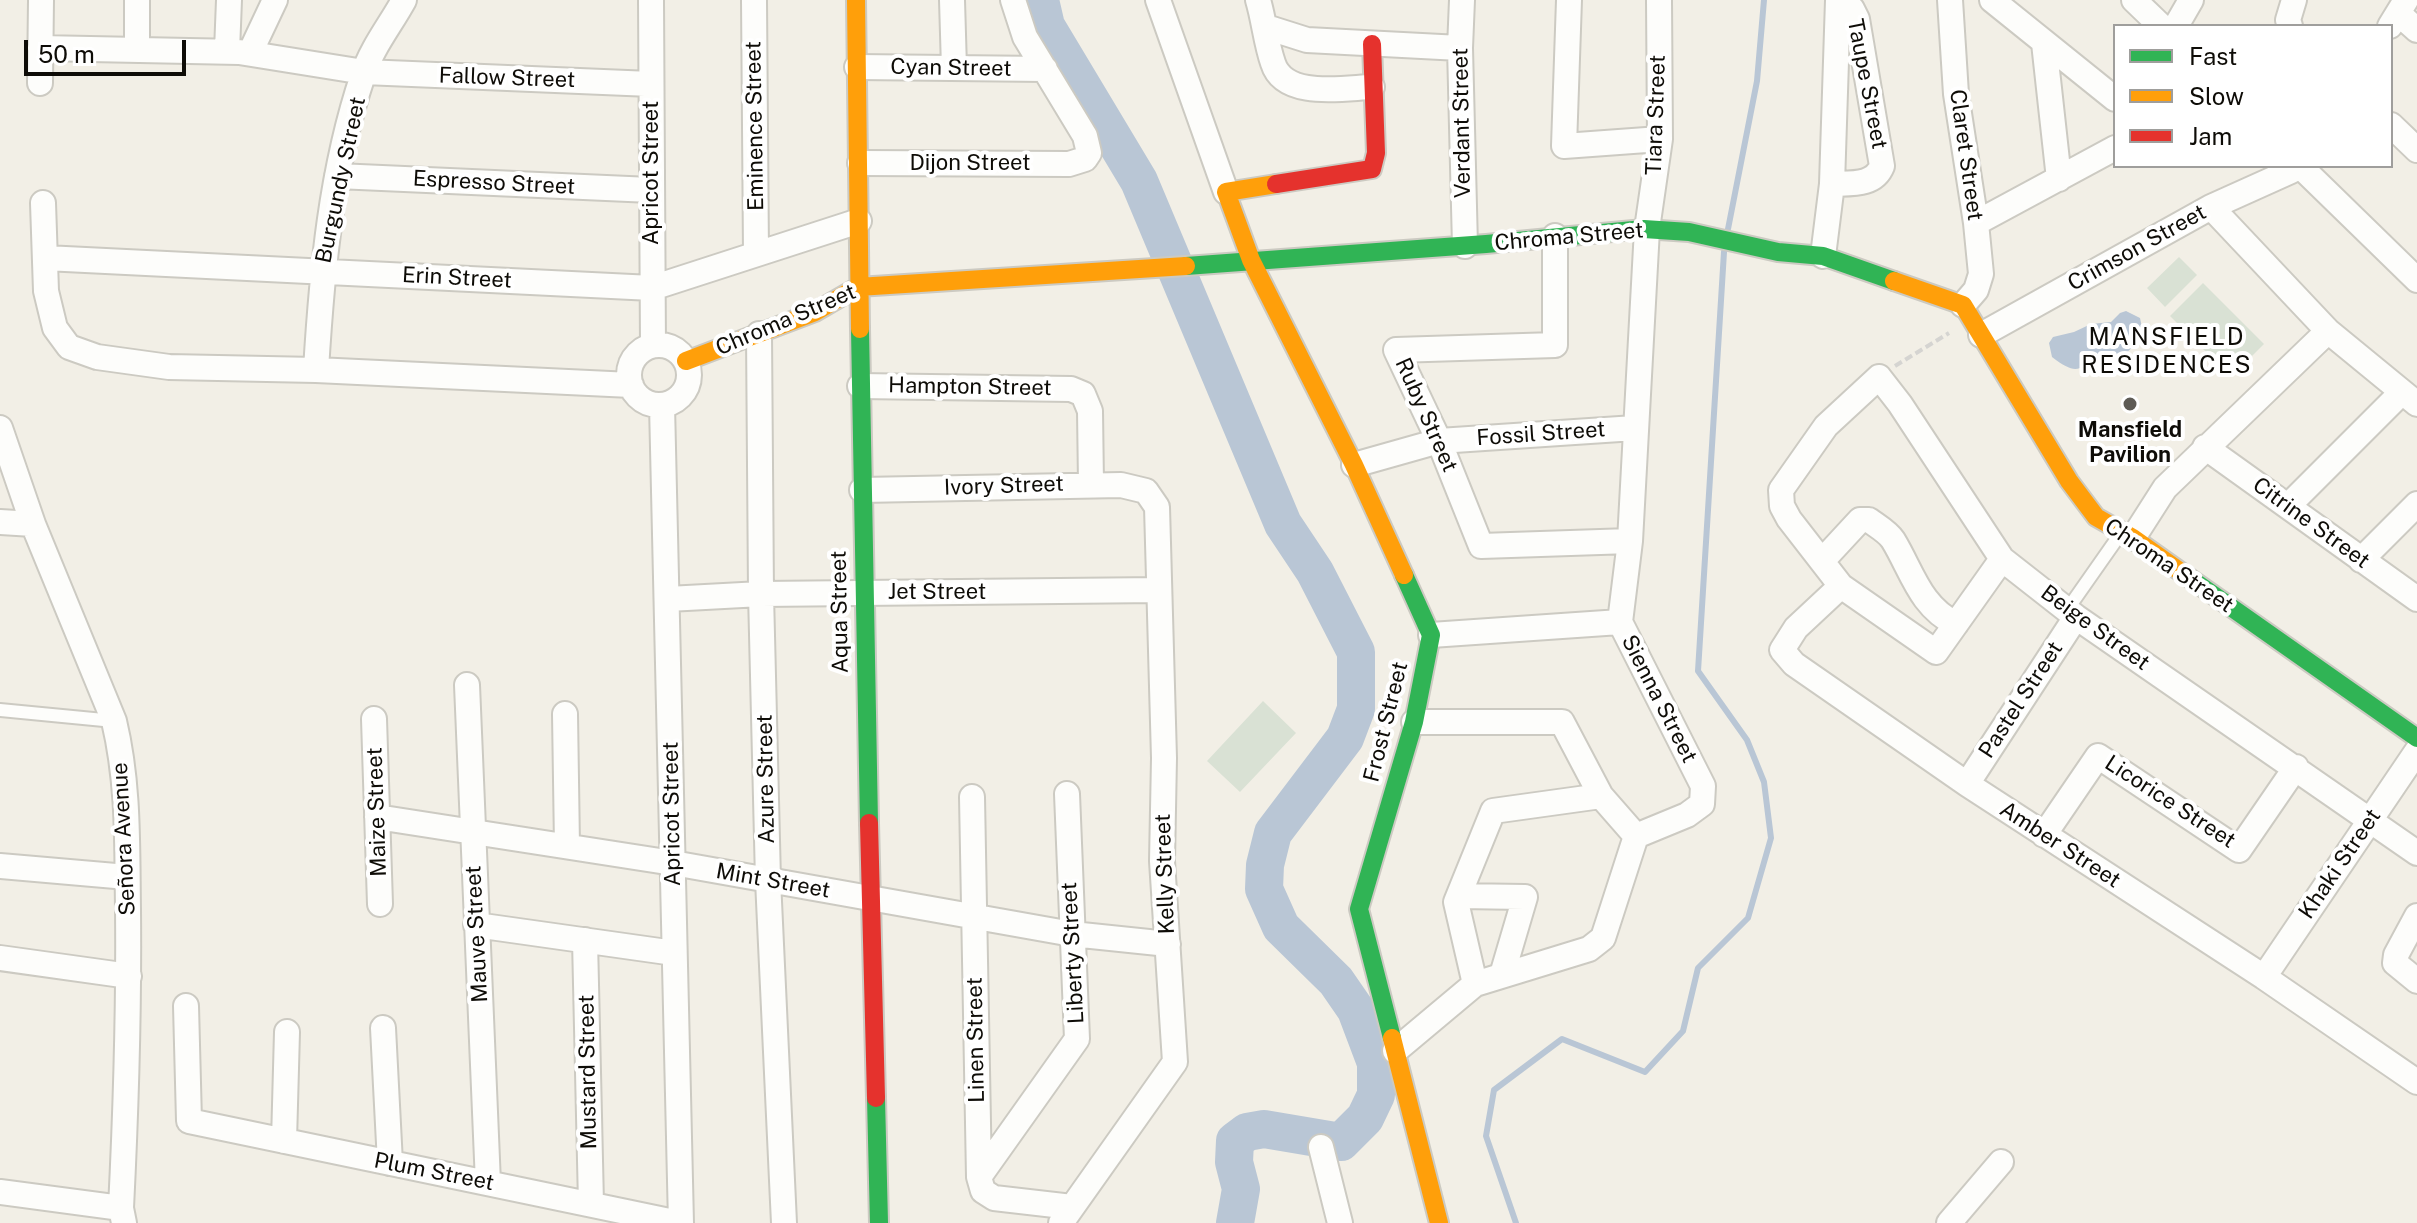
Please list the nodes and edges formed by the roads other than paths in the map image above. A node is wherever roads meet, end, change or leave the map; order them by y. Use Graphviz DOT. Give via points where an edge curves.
graph roads {
  1 [pos="41,0"];
  2 [pos="137,0"];
  3 [pos="229,0"];
  4 [pos="275,0"];
  5 [pos="404,0"];
  6 [pos="651,0"];
  7 [pos="754,0"];
  8 [pos="856,0"];
  9 [pos="952,0"];
  10 [pos="1013,0"];
  11 [pos="1158,0"];
  12 [pos="1258,0"];
  13 [pos="1462,0"];
  14 [pos="1569,0"];
  15 [pos="1659,0"];
  16 [pos="1950,0"];
  17 [pos="1992,0"];
  18 [pos="2134,0"];
  19 [pos="2191,0"];
  20 [pos="2294,0"];
  21 [pos="1838,1"];
  22 [pos="2398,13"];
  23 [pos="2159,24"];
  24 [pos="2177,24"];
  25 [pos="2289,24"];
  26 [pos="1266,27"];
  27 [pos="2417,30"];
  28 [pos="2044,43"];
  29 [pos="1372,44"];
  30 [pos="40,48"];
  31 [pos="1460,48"];
  32 [pos="137,50"];
  33 [pos="238,52"];
  34 [pos="857,67"];
  35 [pos="954,68"];
  36 [pos="1045,69"];
  37 [pos="364,72"];
  38 [pos="40,83"];
  39 [pos="651,84"];
  40 [pos="1372,87"];
  41 [pos="2113,97"];
  42 [pos="2393,127"];
  43 [pos="1660,139"];
  44 [pos="2113,149"];
  45 [pos="2417,150"];
  46 [pos="860,163"];
  47 [pos="2295,168"];
  48 [pos="2300,168"];
  49 [pos="337,176"];
  50 [pos="2059,179"];
  51 [pos="1832,184"];
  52 [pos="651,190"];
  53 [pos="1226,192"];
  54 [pos="43,203"];
  55 [pos="2211,207"];
  56 [pos="859,221"];
  57 [pos="1976,223"];
  58 [pos="1647,229"];
  59 [pos="1555,236"];
  60 [pos="1465,246"];
  61 [pos="756,253"];
  62 [pos="1823,256"];
  63 [pos="45,258"];
  64 [pos="1251,260"];
  65 [pos="322,271"];
  66 [pos="2417,280"];
  67 [pos="858,287"];
  68 [pos="652,288"];
  69 [pos="1972,320"];
  70 [pos="2328,331"];
  71 [pos="759,334"];
  72 [pos="653,345"];
  73 [pos="686,361"];
  74 [pos="316,370"];
  75 [pos="631,385"];
  76 [pos="860,386"];
  77 [pos="2409,398"];
  78 [pos="662,405"];
  79 [pos="1635,428"];
  80 [pos="0,433"];
  81 [pos="1439,441"];
  82 [pos="2205,447"];
  83 [pos="1354,465"];
  84 [pos="1091,484"];
  85 [pos="862,490"];
  86 [pos="1146,491"];
  87 [pos="2417,504"];
  88 [pos="2289,505"];
  89 [pos="0,522"];
  90 [pos="33,524"];
  91 [pos="2127,536"];
  92 [pos="1630,541"];
  93 [pos="2002,559"];
  94 [pos="2361,560"];
  95 [pos="1822,561"];
  96 [pos="1841,586"];
  97 [pos="1159,590"];
  98 [pos="863,592"];
  99 [pos="761,594"];
  100 [pos="668,599"];
  101 [pos="2417,599"];
  102 [pos="2072,613"];
  103 [pos="1620,622"];
  104 [pos="1956,624"];
  105 [pos="1431,635"];
  106 [pos="467,685"];
  107 [pos="0,710"];
  108 [pos="565,714"];
  109 [pos="374,719"];
  110 [pos="114,721"];
  111 [pos="1414,722"];
  112 [pos="2417,738"];
  113 [pos="2417,751"];
  114 [pos="2296,767"];
  115 [pos="1967,784"];
  116 [pos="1067,794"];
  117 [pos="1601,796"];
  118 [pos="972,797"];
  119 [pos="377,817"];
  120 [pos="2369,821"];
  121 [pos="473,831"];
  122 [pos="2044,835"];
  123 [pos="1636,836"];
  124 [pos="567,846"];
  125 [pos="2417,853"];
  126 [pos="673,863"];
  127 [pos="0,866"];
  128 [pos="127,877"];
  129 [pos="768,880"];
  130 [pos="1459,896"];
  131 [pos="871,898"];
  132 [pos="380,904"];
  133 [pos="974,915"];
  134 [pos="2417,916"];
  135 [pos="476,925"];
  136 [pos="1072,934"];
  137 [pos="585,940"];
  138 [pos="1168,944"];
  139 [pos="2410,948"];
  140 [pos="674,953"];
  141 [pos="0,958"];
  142 [pos="1502,975"];
  143 [pos="129,976"];
  144 [pos="2264,977"];
  145 [pos="2417,981"];
  146 [pos="1475,984"];
  147 [pos="186,1006"];
  148 [pos="383,1028"];
  149 [pos="287,1032"];
  150 [pos="1395,1051"];
  151 [pos="2417,1082"];
  152 [pos="284,1141"];
  153 [pos="1321,1147"];
  154 [pos="2001,1162"];
  155 [pos="390,1163"];
  156 [pos="979,1177"];
  157 [pos="488,1183"];
  158 [pos="0,1192"];
  159 [pos="591,1204"];
  160 [pos="1066,1215"];
  161 [pos="122,1216"];
  162 [pos="680,1223"];
  163 [pos="784,1223"];
  164 [pos="879,1223"];
  165 [pos="1340,1223"];
  166 [pos="1439,1223"];
  167 [pos="1949,1223"];
  1 -- 30 [label="street"];
  2 -- 32 [label="street"];
  3 -- 33 [label="street"];
  4 -- 33 [label="street"];
  5 -- 37 [label="street, Burgundy Street"];
  6 -- 39 [label="street, Apricot Street"];
  7 -- 61 [label="street, Eminence Street"];
  8 -- 34 [label="street, Aqua Street"];
  9 -- 35 [label="street"];
  10 -- 36 [label="street" via="1025,37"];
  11 -- 53 [label="street"];
  12 -- 26 [label="street"];
  13 -- 31 [label="street, Verdant Street"];
  14 -- 43 [label="street" via="1564,146"];
  15 -- 43 [label="street, Tiara Street"];
  16 -- 57 [label="street, Claret Street" via="1956,94"];
  17 -- 28 [label="street"];
  18 -- 23 [label="street"];
  19 -- 24 [label="street"];
  20 -- 25 [label="street"];
  21 -- 51 [label="street, Taupe Street"];
  21 -- 51 [label="street, Taupe Street" via="1857,19 1882,166 1864,182"];
  22 -- 27 [label="street"];
  26 -- 29 [label="street" via="1307,40"];
  26 -- 40 [label="street" via="1279,75 1317,89"];
  28 -- 41 [label="street"];
  28 -- 50 [label="street"];
  29 -- 31 [label="street"];
  29 -- 40 [label="street"];
  30 -- 32 [label="street, Fallow Street"];
  30 -- 38 [label="street"];
  31 -- 60 [label="street, Verdant Street"];
  32 -- 33 [label="street, Fallow Street"];
  33 -- 37 [label="street, Fallow Street"];
  34 -- 35 [label="street, Cyan Street"];
  34 -- 46 [label="street, Aqua Street"];
  35 -- 36 [label="street, Cyan Street"];
  36 -- 46 [label="street, Dijon Street" via="1088,143 1089,153 1079,163"];
  37 -- 39 [label="street, Fallow Street"];
  37 -- 49 [label="street, Burgundy Street"];
  39 -- 52 [label="street, Apricot Street"];
  40 -- 53 [label="street" via="1372,169"];
  42 -- 45 [label="street"];
  43 -- 58 [label="street, Tiara Street"];
  44 -- 50 [label="street"];
  46 -- 56 [label="street, Aqua Street"];
  47 -- 55 [label="street, Crimson Street"];
  48 -- 66 [label="street"];
  49 -- 52 [label="street, Espresso Street"];
  49 -- 65 [label="street, Burgundy Street"];
  50 -- 57 [label="street"];
  51 -- 62 [label="street, Taupe Street"];
  52 -- 68 [label="street, Apricot Street"];
  53 -- 64 [label="street"];
  54 -- 63 [label="street"];
  55 -- 69 [label="street, Crimson Street"];
  55 -- 70 [label="street"];
  56 -- 61 [label="street, Erin Street"];
  56 -- 67 [label="street, Aqua Street"];
  57 -- 69 [label="street, Claret Street" via="1981,274"];
  58 -- 59 [label="street, Chroma Street"];
  58 -- 62 [label="street, Chroma Street"];
  58 -- 79 [label="street, Sienna Street"];
  59 -- 60 [label="street, Chroma Street"];
  59 -- 81 [label="street, Ruby Street" via="1555,345 1396,350"];
  60 -- 64 [label="street, Chroma Street"];
  61 -- 68 [label="street, Erin Street"];
  62 -- 69 [label="street, Chroma Street"];
  63 -- 65 [label="street, Erin Street"];
  63 -- 74 [label="street" via="55,328 69,347 97,357 169,367"];
  64 -- 67 [label="street, Chroma Street"];
  64 -- 83 [label="street"];
  65 -- 68 [label="street, Erin Street"];
  65 -- 74 [label="street, Burgundy Street"];
  67 -- 71 [label="street, Chroma Street" via="833,304"];
  67 -- 76 [label="street, Aqua Street"];
  68 -- 72 [label="street, Apricot Street"];
  69 -- 91 [label="street, Chroma Street" via="2069,481 2096,517"];
  70 -- 77 [label="street"];
  70 -- 82 [label="street"];
  71 -- 73 [label="street, Chroma Street"];
  71 -- 99 [label="street, Azure Street"];
  72 -- 73 [label="street" via="671,347"];
  72 -- 75 [label="street" via="631,362"];
  73 -- 78 [label="street" via="684,392"];
  74 -- 75 [label="street"];
  75 -- 78 [label="street" via="639,398"];
  76 -- 84 [label="street, Hampton Street" via="1071,389 1083,394 1090,411"];
  76 -- 85 [label="street, Aqua Street"];
  77 -- 88 [label="street"];
  78 -- 100 [label="street, Apricot Street"];
  79 -- 81 [label="street, Fossil Street"];
  79 -- 92 [label="street, Sienna Street"];
  80 -- 90 [label="street, Señora Avenue"];
  81 -- 83 [label="street, Fossil Street"];
  81 -- 92 [label="street, Ruby Street" via="1481,546"];
  82 -- 88 [label="street, Citrine Street"];
  82 -- 91 [label="street"];
  83 -- 105 [label="street"];
  84 -- 85 [label="street, Ivory Street"];
  84 -- 86 [label="street, Ivory Street"];
  85 -- 98 [label="street, Aqua Street"];
  86 -- 97 [label="street, Kelly Street" via="1157,507"];
  87 -- 94 [label="street"];
  88 -- 94 [label="street, Citrine Street"];
  89 -- 90 [label="street"];
  90 -- 110 [label="street, Señora Avenue"];
  91 -- 102 [label="lane"];
  91 -- 112 [label="street, Chroma Street"];
  92 -- 103 [label="street, Sienna Street"];
  93 -- 95 [label="street, Beige Street" via="1879,377 1826,426 1781,490 1789,519"];
  93 -- 102 [label="street, Beige Street"];
  93 -- 104 [label="street"];
  94 -- 101 [label="street, Citrine Street"];
  95 -- 96 [label="street"];
  95 -- 104 [label="street" via="1860,520 1869,520 1892,538 1931,606"];
  96 -- 104 [label="street" via="1936,652"];
  96 -- 115 [label="street, Amber Street" via="1796,628 1782,650 1814,679"];
  97 -- 98 [label="street, Jet Street"];
  97 -- 138 [label="street, Kelly Street"];
  98 -- 99 [label="street, Jet Street"];
  98 -- 131 [label="street, Aqua Street"];
  99 -- 100 [label="street, Jet Street"];
  99 -- 129 [label="street, Azure Street"];
  100 -- 126 [label="street, Apricot Street"];
  102 -- 114 [label="street, Beige Street"];
  102 -- 115 [label="street, Pastel Street"];
  103 -- 105 [label="street"];
  103 -- 123 [label="street, Sienna Street" via="1703,786 1702,804"];
  105 -- 111 [label="street, Frost Street"];
  106 -- 121 [label="street, Mauve Street"];
  107 -- 110 [label="lane"];
  108 -- 124 [label="street"];
  109 -- 119 [label="street, Maize Street"];
  110 -- 128 [label="street, Señora Avenue" via="127,793"];
  111 -- 117 [label="street" via="1562,722"];
  111 -- 150 [label="street, Frost Street" via="1359,909"];
  113 -- 120 [label="street, Khaki Street"];
  114 -- 120 [label="street, Beige Street"];
  114 -- 122 [label="street, Licorice Street" via="2239,850 2098,756"];
  115 -- 122 [label="street, Amber Street"];
  116 -- 136 [label="street, Liberty Street"];
  117 -- 123 [label="street"];
  117 -- 130 [label="street" via="1493,811"];
  118 -- 133 [label="street, Linen Street"];
  119 -- 121 [label="street, Mint Street"];
  119 -- 132 [label="street, Maize Street"];
  120 -- 125 [label="street"];
  120 -- 144 [label="street, Khaki Street"];
  121 -- 124 [label="street, Mint Street"];
  121 -- 135 [label="street, Mauve Street"];
  122 -- 144 [label="street, Amber Street"];
  123 -- 142 [label="street" via="1603,938 1589,949"];
  124 -- 126 [label="street, Mint Street"];
  126 -- 129 [label="street, Mint Street"];
  126 -- 140 [label="street, Apricot Street"];
  127 -- 128 [label="street"];
  128 -- 143 [label="street, Señora Avenue"];
  129 -- 131 [label="street, Mint Street"];
  129 -- 163 [label="street, Azure Street"];
  130 -- 142 [label="street" via="1525,897"];
  130 -- 146 [label="street" via="1456,902"];
  131 -- 133 [label="street, Mint Street"];
  131 -- 164 [label="street, Aqua Street"];
  133 -- 136 [label="street, Mint Street"];
  133 -- 156 [label="street, Linen Street"];
  134 -- 139 [label="street"];
  135 -- 137 [label="street"];
  135 -- 157 [label="street, Mauve Street"];
  136 -- 138 [label="street, Mint Street"];
  136 -- 156 [label="street, Liberty Street" via="1077,1039"];
  137 -- 140 [label="street"];
  137 -- 159 [label="street, Mustard Street"];
  138 -- 160 [label="street, Kelly Street" via="1175,1062"];
  139 -- 145 [label="street" via="2396,955 2395,963"];
  140 -- 162 [label="street, Apricot Street"];
  141 -- 143 [label="street"];
  142 -- 146 [label="street"];
  143 -- 161 [label="street, Señora Avenue"];
  144 -- 151 [label="street, Amber Street"];
  146 -- 150 [label="street"];
  147 -- 152 [label="street, Plum Street" via="189,1121"];
  148 -- 155 [label="street"];
  149 -- 152 [label="street"];
  150 -- 166 [label="street, Frost Street"];
  152 -- 155 [label="street, Plum Street"];
  153 -- 165 [label="street"];
  154 -- 167 [label="street"];
  155 -- 157 [label="street, Plum Street"];
  156 -- 160 [label="street" via="983,1191 994,1198"];
  157 -- 159 [label="street, Plum Street"];
  158 -- 161 [label="street"];
  159 -- 162 [label="street, Plum Street"];
}
